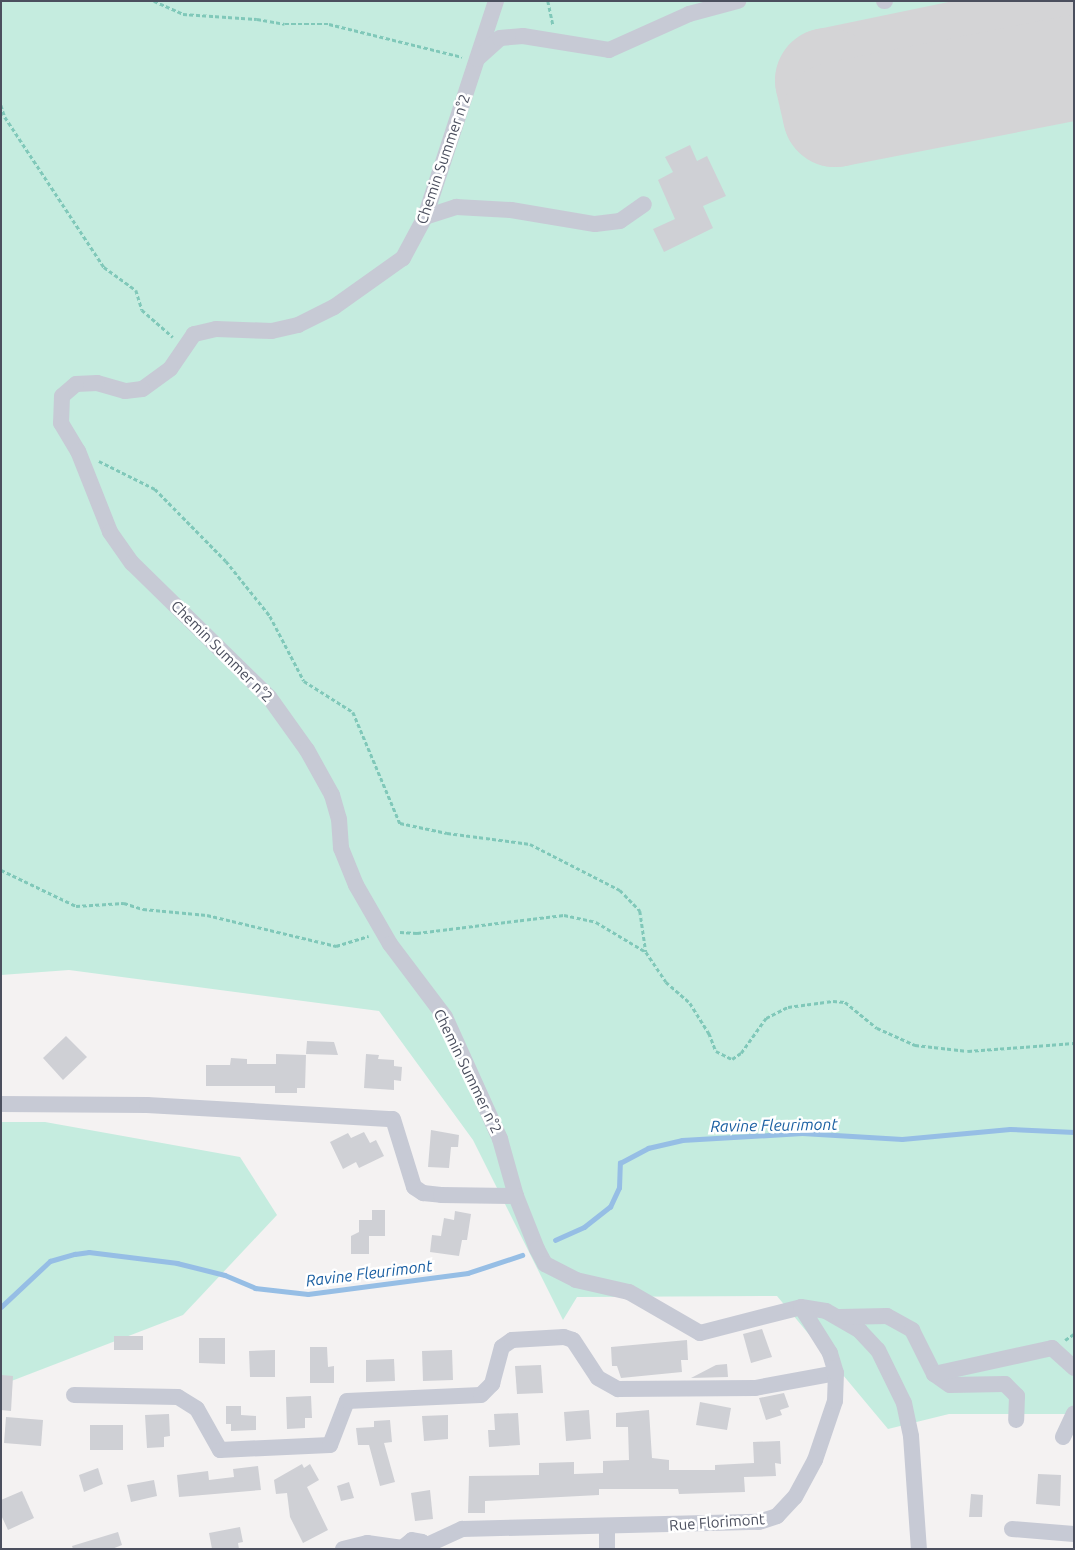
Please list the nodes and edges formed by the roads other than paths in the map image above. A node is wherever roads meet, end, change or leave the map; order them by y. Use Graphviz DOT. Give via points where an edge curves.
graph roads {
  1 [pos="496,1"];
  2 [pos="738,1"];
  3 [pos="476,60"];
  4 [pos="644,204"];
  5 [pos="425,217"];
  6 [pos="1,1104"];
  7 [pos="516,1196"];
  8 [pos="800,1307"];
  9 [pos="840,1317"];
  10 [pos="1074,1368"];
  11 [pos="836,1373"];
  12 [pos="934,1374"];
  13 [pos="74,1395"];
  14 [pos="1074,1413"];
  15 [pos="1016,1420"];
  16 [pos="1063,1437"];
  17 [pos="607,1528"];
  18 [pos="1012,1529"];
  19 [pos="1074,1534"];
  20 [pos="426,1547"];
  21 [pos="401,1548"];
  22 [pos="343,1549"];
  23 [pos="607,1549"];
  24 [pos="919,1549"];
  1 -- 3 [label="street, Chemin Summer n°2"];
  2 -- 3 [label="street" via="689,14 609,50 523,36 500,38"];
  3 -- 5 [label="street, Chemin Summer n°2"];
  4 -- 5 [label="street" via="620,221 595,224 510,210 456,207"];
  5 -- 7 [label="street, Chemin Summer n°2" via="403,258 334,307 298,325 272,331 216,329 194,334 170,369 142,389 125,391 97,383 76,384 62,396 61,423 78,451 110,532 132,563 269,697 307,750 332,795 340,819 341,848 356,885 383,931 446,1018 500,1139"];
  6 -- 7 [label="street" via="147,1105 393,1119 414,1187 441,1196"];
  7 -- 8 [label="street, Chemin Summer n°2" via="536,1250 545,1264 576,1280 629,1292 700,1333"];
  8 -- 9 [label="street, Chemin Summer n°2"];
  8 -- 11 [label="street, Rue Florimont" via="825,1341"];
  9 -- 12 [label="street" via="887,1316 912,1330"];
  9 -- 24 [label="street, Chemin Summer n°2" via="860,1331 878,1350 904,1403 912,1436"];
  10 -- 12 [label="street" via="1052,1348"];
  11 -- 13 [label="street" via="755,1388 618,1389 598,1378 574,1340 564,1337 512,1340 502,1347 492,1384 481,1395 347,1401 330,1445 220,1450 197,1409 178,1398"];
  11 -- 17 [label="street, Rue Florimont" via="835,1401 815,1460 795,1497 777,1516 759,1522"];
  12 -- 15 [label="street" via="950,1385 1005,1384 1017,1396"];
  14 -- 16 [label="street"];
  17 -- 20 [label="street, Rue Florimont" via="462,1529"];
  17 -- 23 [label="street"];
  18 -- 19 [label="street"];
  20 -- 21 [label="street" via="412,1540"];
  21 -- 22 [label="street" via="367,1542"];
}
